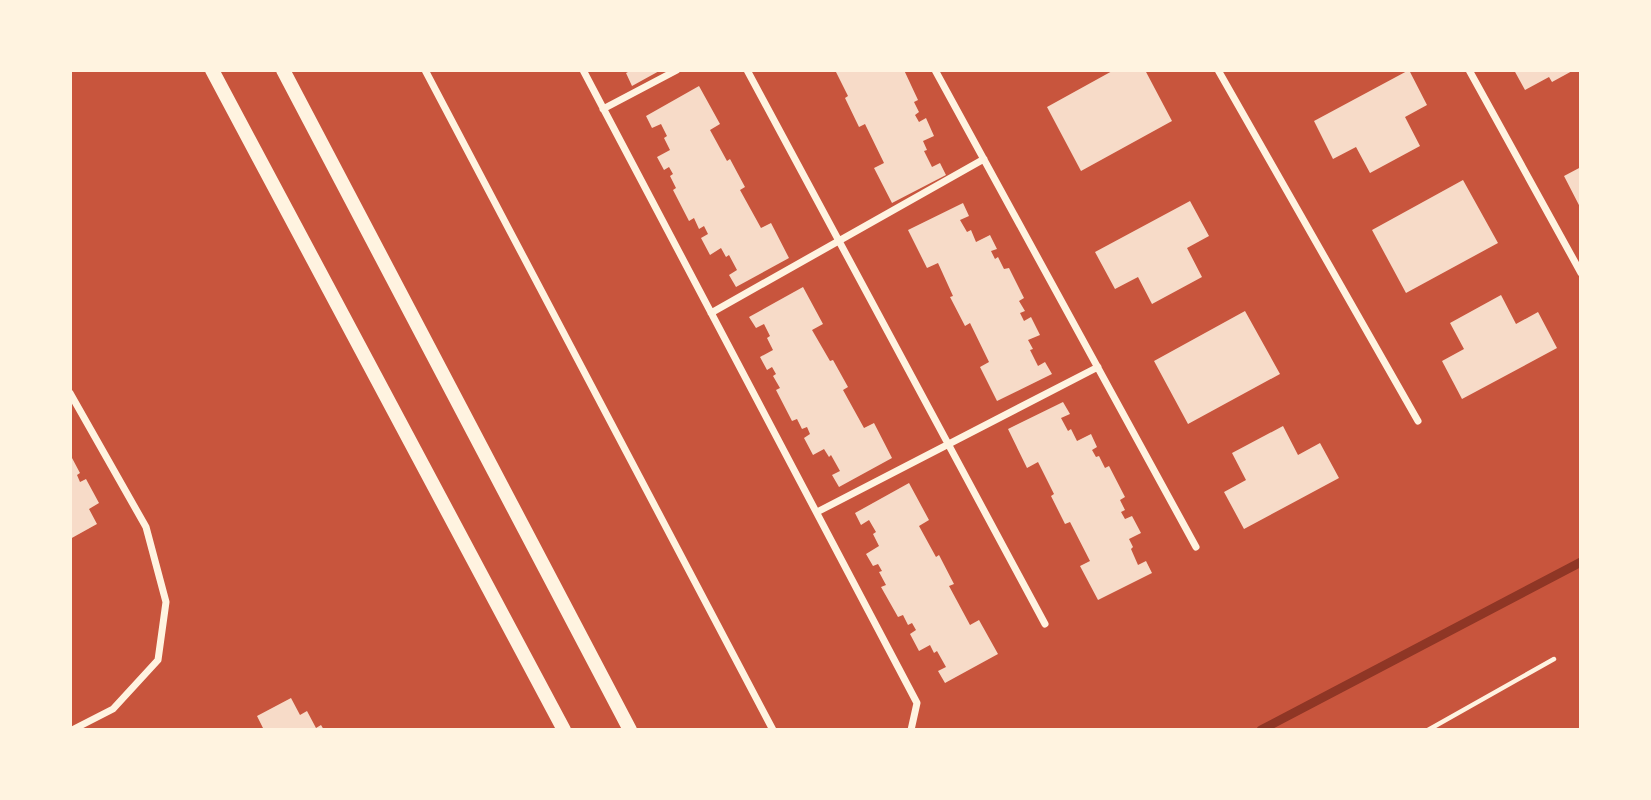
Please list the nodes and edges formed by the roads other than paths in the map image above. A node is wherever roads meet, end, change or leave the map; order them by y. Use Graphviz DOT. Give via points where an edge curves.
graph roads {
  1 [pos="212,70"];
  2 [pos="283,70"];
  3 [pos="425,70"];
  4 [pos="583,70"];
  5 [pos="677,70"];
  6 [pos="747,70"];
  7 [pos="935,70"];
  8 [pos="1218,70"];
  9 [pos="1469,70"];
  10 [pos="603,109"];
  11 [pos="984,159"];
  12 [pos="839,240"];
  13 [pos="1581,273"];
  14 [pos="711,313"];
  15 [pos="1098,367"];
  16 [pos="70,393"];
  17 [pos="1418,421"];
  18 [pos="947,444"];
  19 [pos="817,512"];
  20 [pos="1196,547"];
  21 [pos="1045,624"];
  22 [pos="72,730"];
  23 [pos="564,730"];
  24 [pos="630,730"];
  25 [pos="773,730"];
  26 [pos="911,730"];
  1 -- 23 [label="main road"];
  2 -- 24 [label="main road"];
  3 -- 25 [label="street"];
  4 -- 10 [label="street"];
  5 -- 10 [label="street"];
  6 -- 12 [label="street"];
  7 -- 11 [label="street"];
  8 -- 17 [label="street"];
  9 -- 13 [label="street"];
  10 -- 14 [label="street"];
  11 -- 12 [label="street"];
  11 -- 15 [label="street"];
  12 -- 14 [label="street"];
  12 -- 18 [label="street"];
  14 -- 19 [label="street"];
  15 -- 18 [label="street"];
  15 -- 20 [label="street"];
  16 -- 22 [label="street" via="146,527 166,603 158,660 113,709"];
  18 -- 19 [label="street"];
  18 -- 21 [label="street"];
  19 -- 26 [label="street" via="917,703"];
}
